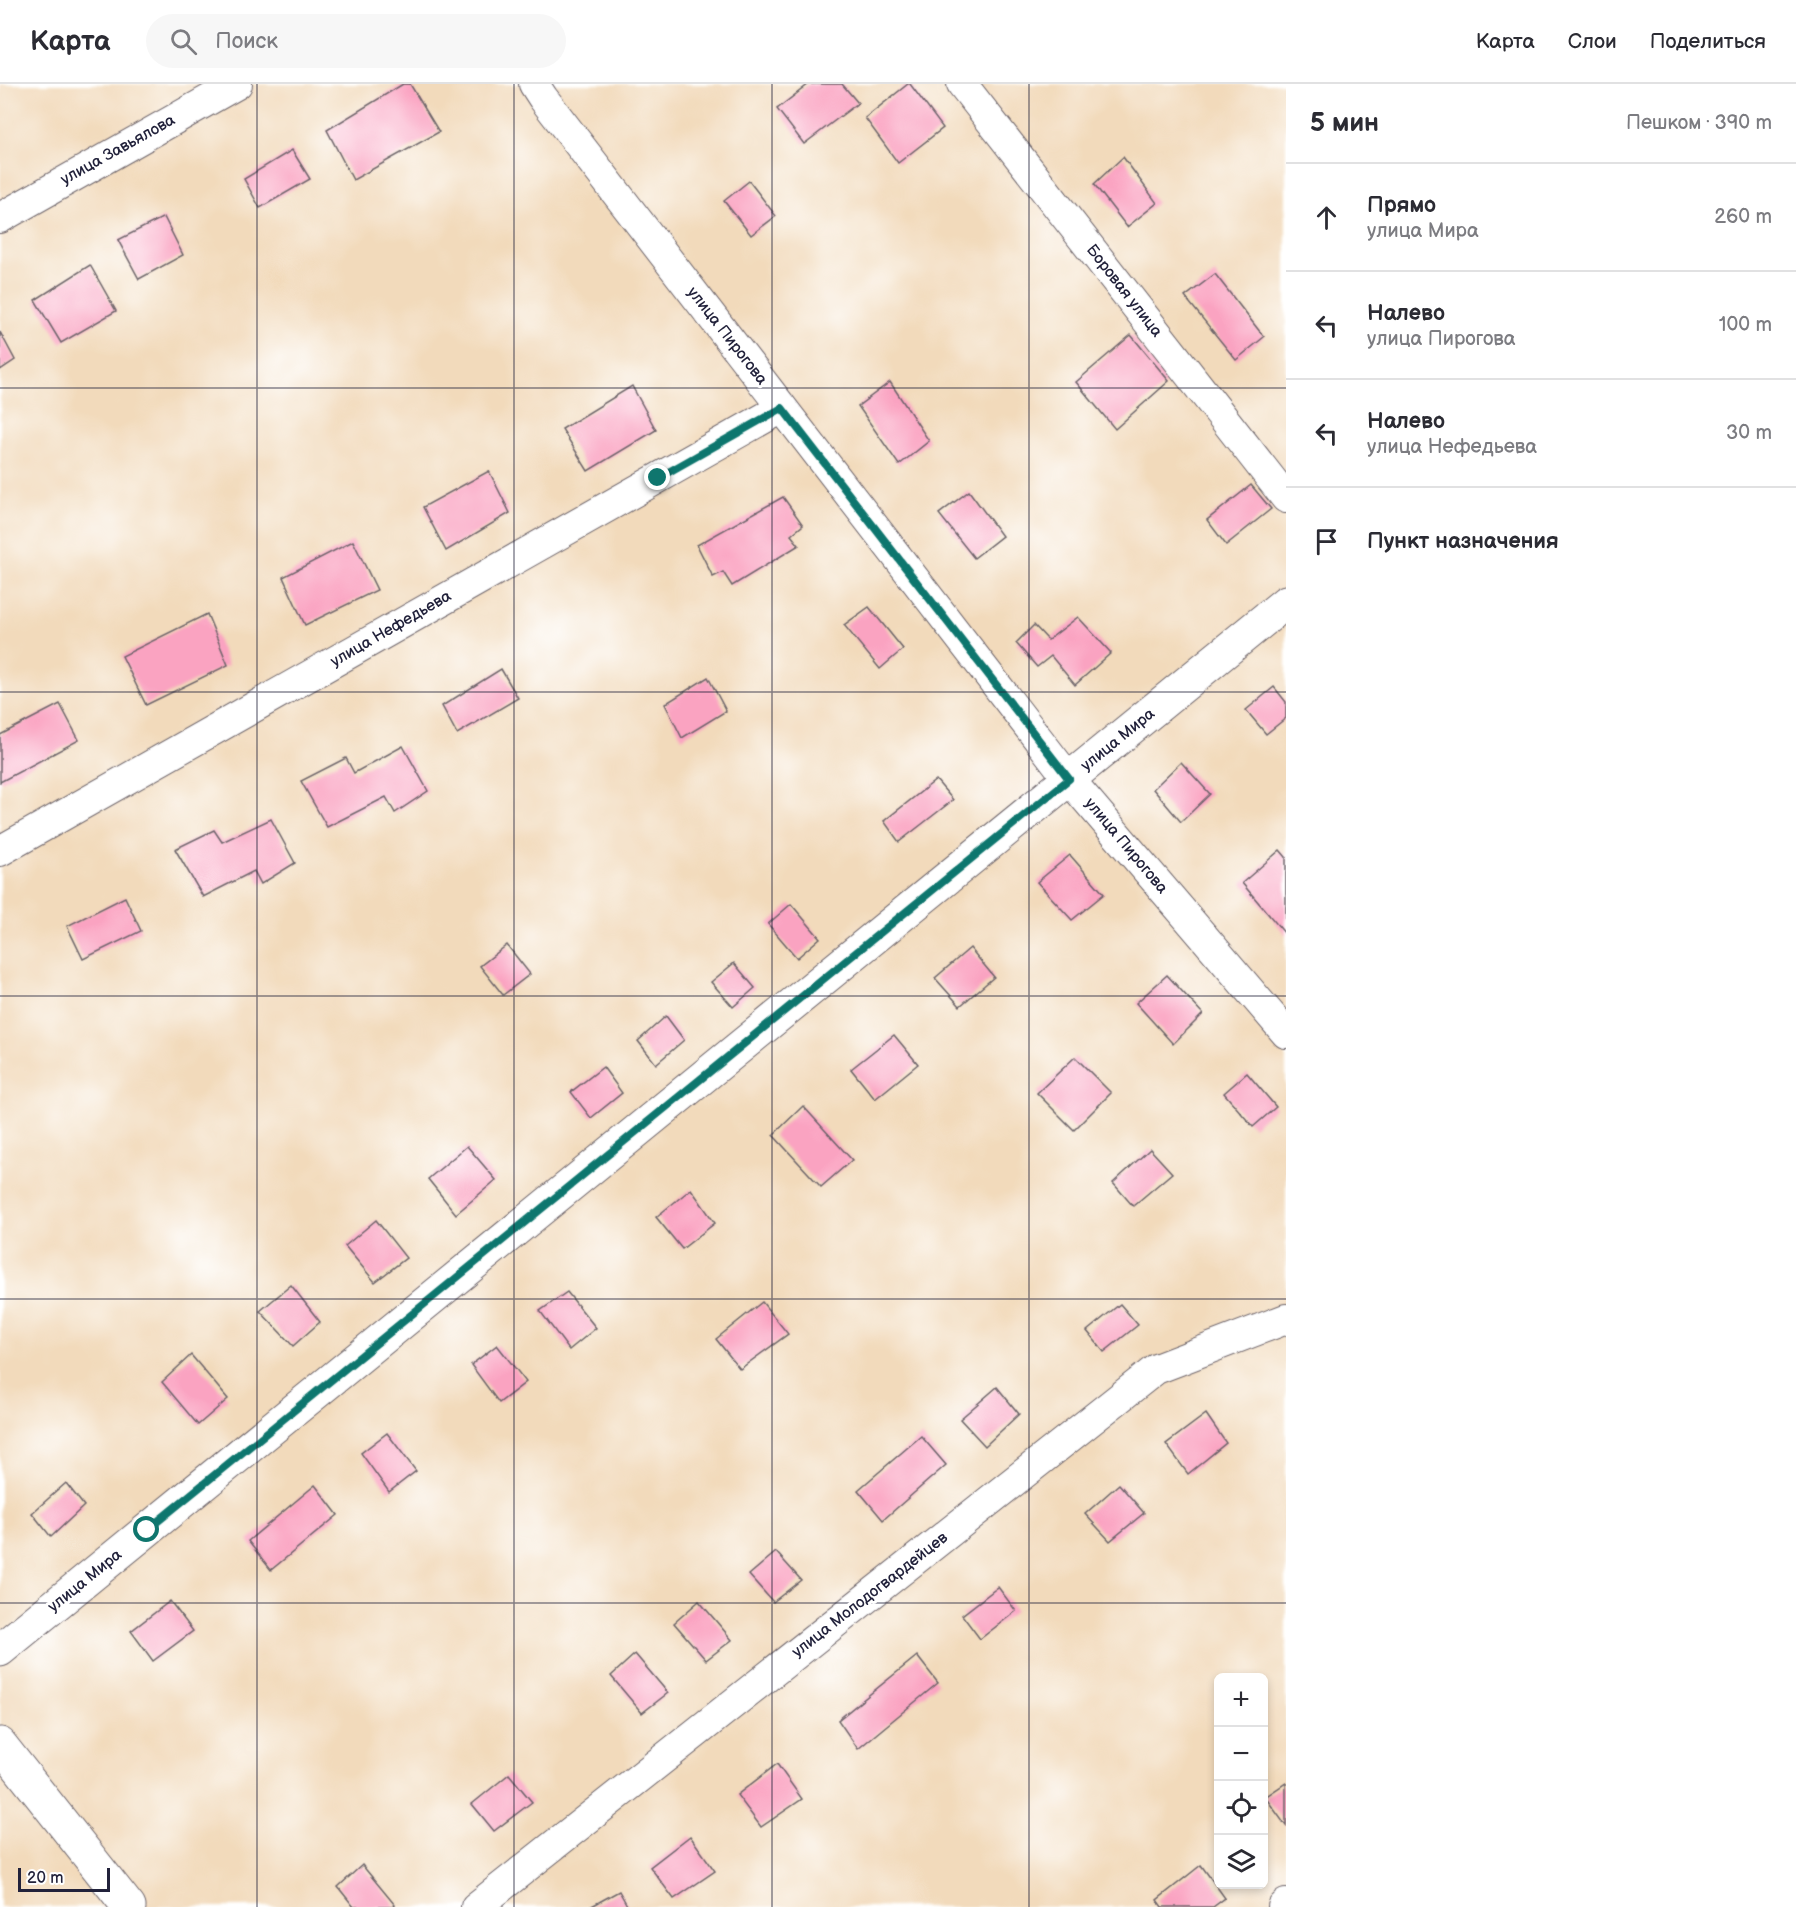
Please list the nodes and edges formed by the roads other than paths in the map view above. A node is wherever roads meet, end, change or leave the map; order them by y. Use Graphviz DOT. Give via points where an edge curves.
graph roads {
  1 [pos="237,84"];
  2 [pos="534,84"];
  3 [pos="962,84"];
  4 [pos="0,218"];
  5 [pos="782,408"];
  6 [pos="1286,498"];
  7 [pos="1286,602"];
  8 [pos="1069,779"];
  9 [pos="0,851"];
  10 [pos="1286,1033"];
  11 [pos="1286,1319"];
  12 [pos="0,1650"];
  13 [pos="0,1744"];
  14 [pos="129,1907"];
  15 [pos="476,1907"];
  1 -- 4 [label="street, улица Завьялова"];
  2 -- 5 [label="street, улица Пирогова"];
  3 -- 6 [label="street, Боровая улица"];
  5 -- 8 [label="street, улица Пирогова"];
  5 -- 9 [label="street, улица Нефедьева"];
  7 -- 8 [label="street, улица Мира"];
  8 -- 10 [label="street, улица Пирогова"];
  8 -- 12 [label="street, улица Мира"];
  11 -- 15 [label="street, улица Молодогвардейцев" via="1156,1369"];
  13 -- 14 [label="street"];
}
